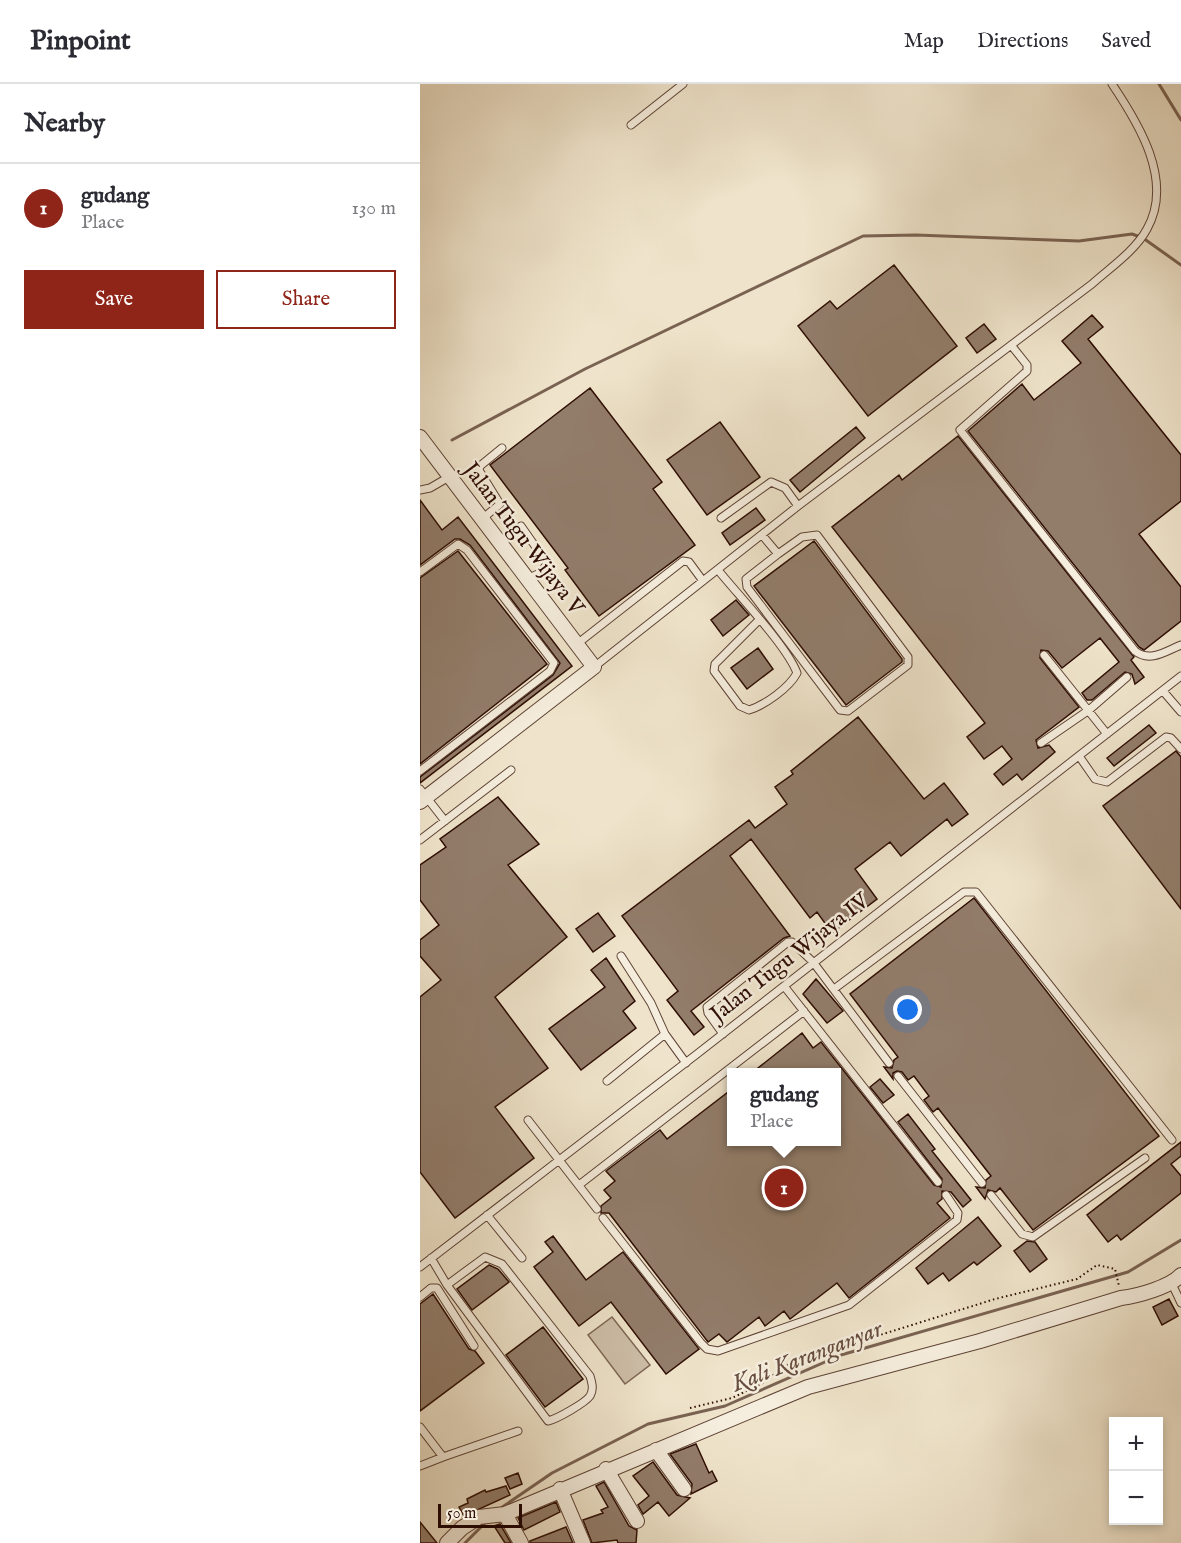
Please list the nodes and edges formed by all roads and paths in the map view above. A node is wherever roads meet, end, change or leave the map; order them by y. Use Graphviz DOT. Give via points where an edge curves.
graph roads {
  1 [pos="683,84"];
  2 [pos="1112,84"];
  3 [pos="631,125"];
  4 [pos="1011,345"];
  5 [pos="421,440"];
  6 [pos="502,448"];
  7 [pos="449,477"];
  8 [pos="420,490"];
  9 [pos="798,506"];
  10 [pos="721,518"];
  11 [pos="482,519"];
  12 [pos="521,526"];
  13 [pos="762,535"];
  14 [pos="778,554"];
  15 [pos="718,570"];
  16 [pos="420,572"];
  17 [pos="527,579"];
  18 [pos="703,581"];
  19 [pos="759,620"];
  20 [pos="577,644"];
  21 [pos="1181,645"];
  22 [pos="1044,655"];
  23 [pos="594,667"];
  24 [pos="1181,676"];
  25 [pos="1127,677"];
  26 [pos="1163,691"];
  27 [pos="1089,710"];
  28 [pos="1181,712"];
  29 [pos="1107,734"];
  30 [pos="1041,742"];
  31 [pos="1181,749"];
  32 [pos="1079,756"];
  33 [pos="511,770"];
  34 [pos="420,771"];
  35 [pos="422,796"];
  36 [pos="445,821"];
  37 [pos="420,840"];
  38 [pos="621,956"];
  39 [pos="813,962"];
  40 [pos="784,986"];
  41 [pos="834,989"];
  42 [pos="804,1011"];
  43 [pos="664,1034"];
  44 [pos="723,1034"];
  45 [pos="686,1063"];
  46 [pos="889,1064"];
  47 [pos="730,1068"];
  48 [pos="727,1071"];
  49 [pos="898,1076"];
  50 [pos="607,1081"];
  51 [pos="528,1120"];
  52 [pos="1172,1140"];
  53 [pos="1145,1158"];
  54 [pos="560,1160"];
  55 [pos="938,1182"];
  56 [pos="982,1183"];
  57 [pos="579,1185"];
  58 [pos="946,1195"];
  59 [pos="991,1195"];
  60 [pos="597,1209"];
  61 [pos="487,1215"];
  62 [pos="603,1218"];
  63 [pos="431,1258"];
  64 [pos="522,1258"];
  65 [pos="420,1267"];
  66 [pos="1177,1279"];
  67 [pos="447,1285"];
  68 [pos="1120,1295"];
  69 [pos="420,1297"];
  70 [pos="1181,1303"];
  71 [pos="474,1346"];
  72 [pos="690,1408"];
  73 [pos="420,1426"];
  74 [pos="518,1431"];
  75 [pos="656,1450"];
  76 [pos="443,1457"];
  77 [pos="420,1466"];
  78 [pos="606,1469"];
  79 [pos="560,1489"];
  80 [pos="684,1489"];
  81 [pos="497,1514"];
  82 [pos="637,1521"];
  83 [pos="447,1543"];
  84 [pos="521,1543"];
  85 [pos="583,1543"];
  1 -- 3 [label="lane"];
  2 -- 4 [label="lane" via="1156,169 1158,195 1148,228 1092,284"];
  4 -- 9 [label="lane"];
  4 -- 21 [label="lane" via="1027,370 960,430 1135,651 1151,657"];
  5 -- 7 [label="street, Jalan Tugu Wijaya V"];
  6 -- 11 [label="lane" via="480,466 500,504"];
  7 -- 8 [label="lane"];
  7 -- 11 [label="street, Jalan Tugu Wijaya V"];
  9 -- 10 [label="lane" via="785,488 771,482"];
  9 -- 13 [label="lane"];
  11 -- 17 [label="street, Jalan Tugu Wijaya V"];
  12 -- 17 [label="lane" via="547,563 542,572"];
  13 -- 14 [label="lane"];
  13 -- 15 [label="lane"];
  14 -- 14 [label="lane" via="750,574 747,587 840,710 848,711 908,665 908,657 817,535 802,537"];
  15 -- 18 [label="lane"];
  15 -- 19 [label="lane"];
  16 -- 34 [label="lane" via="458,544 467,550 554,663 550,671"];
  17 -- 20 [label="street, Jalan Tugu Wijaya V"];
  18 -- 20 [label="lane" via="689,562 683,561"];
  18 -- 23 [label="lane"];
  19 -- 19 [label="lane" via="715,664 714,671 740,706 749,710 793,681 797,673 794,663"];
  20 -- 23 [label="street, Jalan Tugu Wijaya V"];
  22 -- 27 [label="lane"];
  23 -- 35 [label="street"];
  24 -- 26 [label="lane, Jalan Tugu Wijaya IV"];
  25 -- 27 [label="lane"];
  26 -- 28 [label="lane"];
  26 -- 29 [label="lane, Jalan Tugu Wijaya IV"];
  27 -- 29 [label="lane"];
  27 -- 30 [label="lane"];
  29 -- 32 [label="lane, Jalan Tugu Wijaya IV"];
  31 -- 32 [label="lane" via="1166,737 1107,782 1095,779"];
  32 -- 39 [label="lane, Jalan Tugu Wijaya IV"];
  33 -- 36 [label="lane"];
  35 -- 36 [label="lane"];
  36 -- 37 [label="lane"];
  38 -- 43 [label="lane" via="651,1003"];
  39 -- 40 [label="lane, Jalan Tugu Wijaya IV"];
  39 -- 41 [label="lane"];
  39 -- 44 [label="lane" via="788,942 707,1007"];
  40 -- 42 [label="lane"];
  40 -- 44 [label="lane, Jalan Tugu Wijaya IV"];
  41 -- 46 [label="lane"];
  41 -- 52 [label="lane" via="964,892 976,892"];
  42 -- 47 [label="lane"];
  42 -- 55 [label="lane"];
  43 -- 45 [label="lane"];
  43 -- 50 [label="lane"];
  44 -- 45 [label="lane, Jalan Tugu Wijaya IV"];
  45 -- 54 [label="lane, Jalan Tugu Wijaya IV"];
  48 -- 57 [label="lane"];
  49 -- 56 [label="lane"];
  51 -- 54 [label="lane"];
  53 -- 59 [label="lane" via="1033,1237 1022,1234"];
  54 -- 57 [label="lane"];
  54 -- 61 [label="lane, Jalan Tugu Wijaya IV"];
  57 -- 60 [label="lane"];
  58 -- 62 [label="lane" via="958,1213 957,1220 849,1305 718,1352 701,1343"];
  61 -- 63 [label="lane, Jalan Tugu Wijaya IV"];
  61 -- 64 [label="lane"];
  63 -- 65 [label="lane, Jalan Tugu Wijaya IV"];
  63 -- 67 [label="lane"];
  66 -- 70 [label="lane"];
  66 -- 75 [label="street" via="980,1341 812,1386"];
  67 -- 67 [label="lane" via="548,1421 590,1396 590,1376 502,1264 485,1257"];
  68 -- 72 [label="path" via="1115,1269 1097,1265 1077,1279 849,1343 783,1367 768,1382 732,1398"];
  69 -- 71 [label="lane" via="437,1288"];
  73 -- 76 [label="lane"];
  74 -- 76 [label="lane"];
  75 -- 78 [label="street"];
  75 -- 80 [label="street"];
  76 -- 77 [label="lane"];
  78 -- 79 [label="street"];
  78 -- 82 [label="street"];
  79 -- 81 [label="street"];
  79 -- 85 [label="street"];
  81 -- 83 [label="street" via="471,1521"];
  81 -- 84 [label="street"];
}
